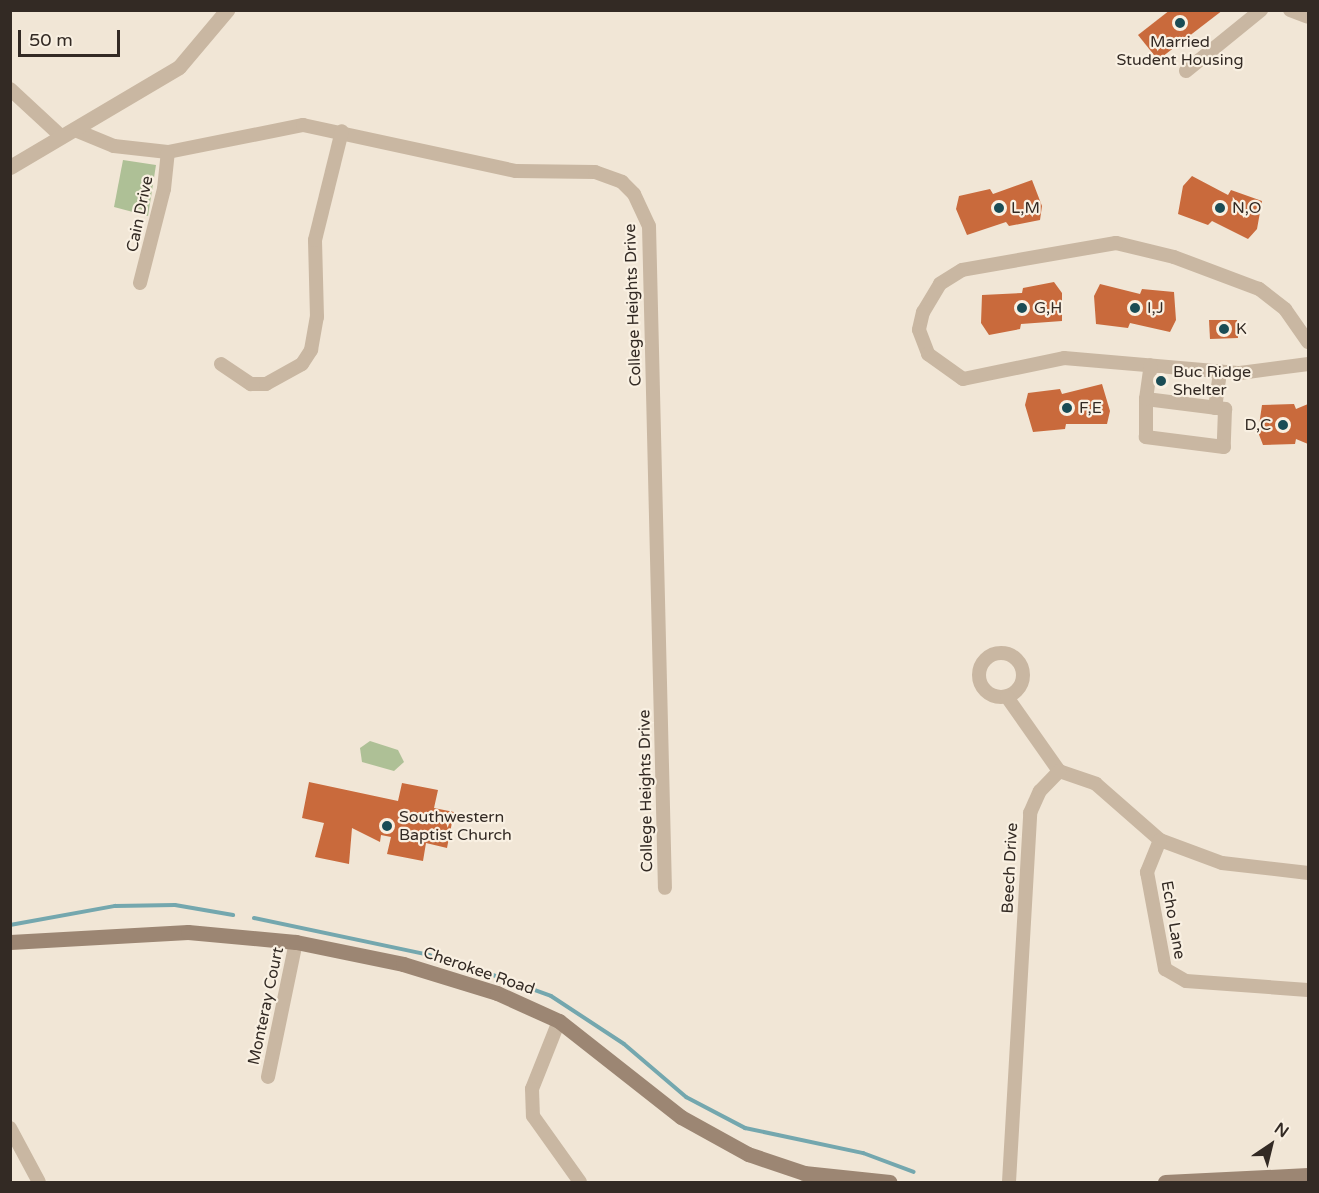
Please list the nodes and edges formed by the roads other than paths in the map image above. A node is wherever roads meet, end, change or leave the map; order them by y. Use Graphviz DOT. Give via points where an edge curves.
graph roads {
  1 [pos="227,10"];
  2 [pos="1261,10"];
  3 [pos="1290,10"];
  4 [pos="1308,17"];
  5 [pos="1186,71"];
  6 [pos="10,88"];
  7 [pos="75,130"];
  8 [pos="342,131"];
  9 [pos="61,136"];
  10 [pos="168,152"];
  11 [pos="10,167"];
  12 [pos="140,283"];
  13 [pos="1308,342"];
  14 [pos="221,364"];
  15 [pos="1308,364"];
  16 [pos="1151,365"];
  17 [pos="1220,372"];
  18 [pos="1146,399"];
  19 [pos="1215,408"];
  20 [pos="1007,697"];
  21 [pos="1059,771"];
  22 [pos="1160,840"];
  23 [pos="1308,873"];
  24 [pos="665,888"];
  25 [pos="10,942"];
  26 [pos="296,942"];
  27 [pos="1308,990"];
  28 [pos="559,1021"];
  29 [pos="268,1077"];
  30 [pos="10,1128"];
  31 [pos="1308,1175"];
  32 [pos="39,1182"];
  33 [pos="580,1182"];
  34 [pos="890,1182"];
  35 [pos="1009,1182"];
  36 [pos="1165,1182"];
  1 -- 7 [label="street" via="179,67"];
  2 -- 5 [label="street"];
  3 -- 4 [label="street"];
  6 -- 9 [label="street"];
  7 -- 9 [label="street"];
  7 -- 10 [label="street, College Heights Drive" via="114,146"];
  8 -- 10 [label="street, College Heights Drive" via="284,126"];
  8 -- 14 [label="street" via="315,240 317,317 311,350 302,364 266,384 251,384"];
  8 -- 24 [label="street, College Heights Drive" via="516,171 595,172 622,182 644,208 649,226"];
  9 -- 11 [label="street"];
  10 -- 12 [label="street, Cain Drive" via="162,199"];
  13 -- 16 [label="street" via="1286,309 1259,290 1137,246 1116,243 962,270 940,284 919,330 928,354 963,379 1064,358"];
  15 -- 17 [label="street"];
  16 -- 17 [label="street"];
  16 -- 18 [label="street"];
  17 -- 19 [label="street"];
  18 -- 19 [label="street"];
  18 -- 19 [label="street" via="1140,438 1224,447 1225,409"];
  20 -- 21 [label="street"];
  21 -- 22 [label="street" via="1096,784"];
  21 -- 35 [label="street, Beech Drive" via="1040,791 1030,813"];
  22 -- 23 [label="street" via="1222,863"];
  22 -- 27 [label="street, Echo Lane" via="1148,872 1165,969 1186,981"];
  25 -- 26 [label="main road, Cherokee Road" via="188,932"];
  26 -- 28 [label="main road, Cherokee Road" via="458,980"];
  26 -- 29 [label="street, Monteray Court"];
  28 -- 33 [label="street" via="531,1089 533,1116"];
  28 -- 34 [label="main road, Cherokee Road" via="681,1117 730,1146 804,1173"];
  30 -- 32 [label="street"];
  31 -- 36 [label="main road"];
}
